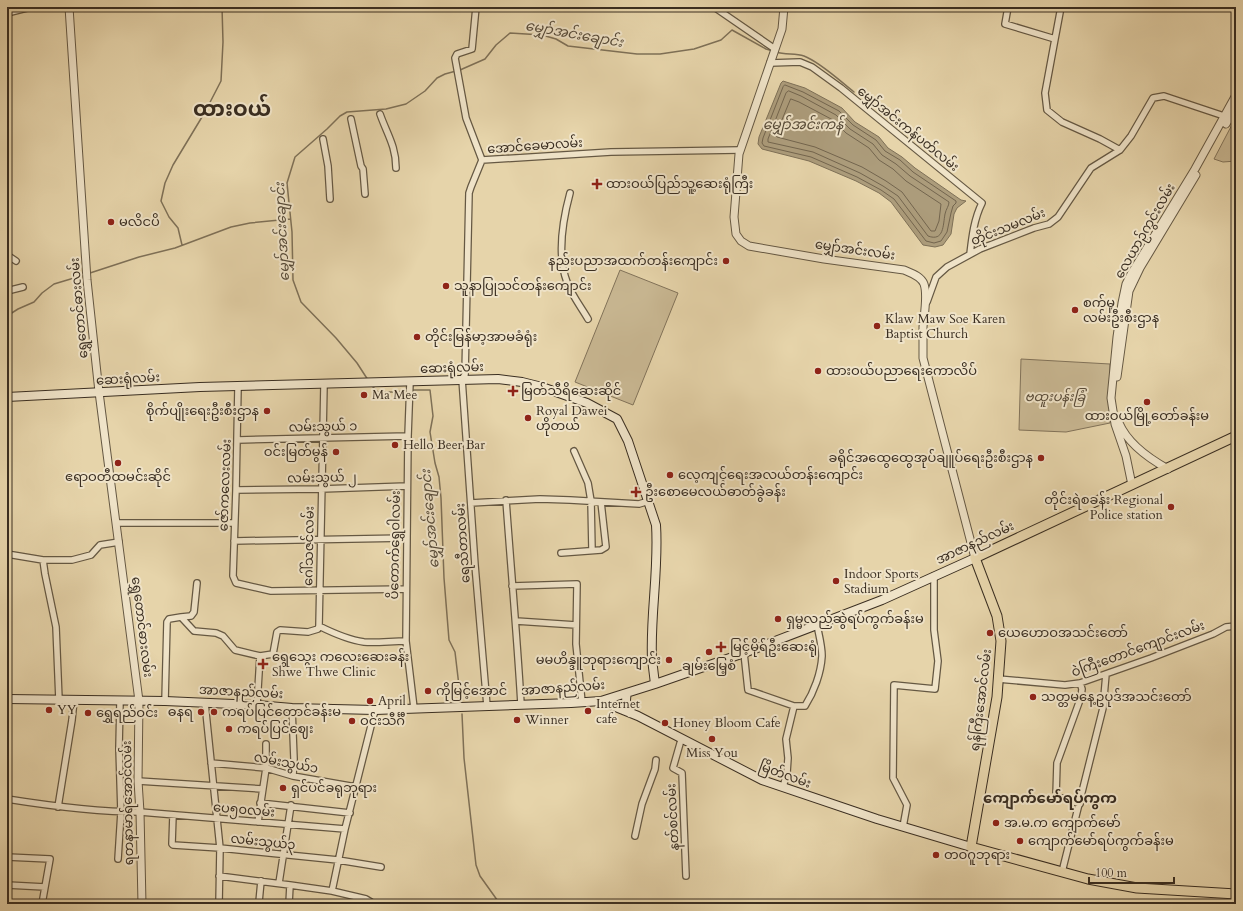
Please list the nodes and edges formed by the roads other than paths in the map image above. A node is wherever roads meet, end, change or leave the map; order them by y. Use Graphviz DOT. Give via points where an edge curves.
graph roads {
  1 [pos="31,7"];
  2 [pos="69,7"];
  3 [pos="476,7"];
  4 [pos="714,7"];
  5 [pos="784,7"];
  6 [pos="1008,7"];
  7 [pos="1061,7"];
  8 [pos="7,13"];
  9 [pos="1055,40"];
  10 [pos="775,49"];
  11 [pos="770,63"];
  12 [pos="1236,95"];
  13 [pos="1236,107"];
  14 [pos="380,114"];
  15 [pos="1227,117"];
  16 [pos="351,119"];
  17 [pos="323,139"];
  18 [pos="740,150"];
  19 [pos="1120,150"];
  20 [pos="482,160"];
  21 [pos="396,168"];
  22 [pos="365,194"];
  23 [pos="570,194"];
  24 [pos="330,199"];
  25 [pos="970,254"];
  26 [pos="7,255"];
  27 [pos="16,261"];
  28 [pos="23,287"];
  29 [pos="7,291"];
  30 [pos="925,306"];
  31 [pos="588,319"];
  32 [pos="462,379"];
  33 [pos="410,382"];
  34 [pos="324,384"];
  35 [pos="238,387"];
  36 [pos="99,392"];
  37 [pos="7,397"];
  38 [pos="408,436"];
  39 [pos="1236,436"];
  40 [pos="323,438"];
  41 [pos="238,440"];
  42 [pos="1138,449"];
  43 [pos="574,451"];
  44 [pos="1126,456"];
  45 [pos="1168,469"];
  46 [pos="1132,485"];
  47 [pos="407,486"];
  48 [pos="322,489"];
  49 [pos="236,490"];
  50 [pos="506,500"];
  51 [pos="591,501"];
  52 [pos="649,501"];
  53 [pos="601,502"];
  54 [pos="471,503"];
  55 [pos="234,522"];
  56 [pos="117,523"];
  57 [pos="407,538"];
  58 [pos="320,540"];
  59 [pos="234,541"];
  60 [pos="119,542"];
  61 [pos="592,550"];
  62 [pos="561,553"];
  63 [pos="7,554"];
  64 [pos="976,558"];
  65 [pos="43,560"];
  66 [pos="934,576"];
  67 [pos="197,583"];
  68 [pos="512,586"];
  69 [pos="406,589"];
  70 [pos="319,590"];
  71 [pos="181,617"];
  72 [pos="516,621"];
  73 [pos="576,625"];
  74 [pos="817,625"];
  75 [pos="319,626"];
  76 [pos="1236,626"];
  77 [pos="406,641"];
  78 [pos="744,653"];
  79 [pos="260,656"];
  80 [pos="1106,674"];
  81 [pos="998,679"];
  82 [pos="1080,683"];
  83 [pos="655,684"];
  84 [pos="627,693"];
  85 [pos="7,699"];
  86 [pos="60,700"];
  87 [pos="74,700"];
  88 [pos="120,701"];
  89 [pos="139,701"];
  90 [pos="601,701"];
  91 [pos="165,702"];
  92 [pos="582,702"];
  93 [pos="205,703"];
  94 [pos="521,704"];
  95 [pos="257,705"];
  96 [pos="487,706"];
  97 [pos="794,706"];
  98 [pos="292,708"];
  99 [pos="414,708"];
  100 [pos="375,710"];
  101 [pos="630,713"];
  102 [pos="681,740"];
  103 [pos="266,744"];
  104 [pos="656,760"];
  105 [pos="211,763"];
  106 [pos="266,768"];
  107 [pos="293,776"];
  108 [pos="138,781"];
  109 [pos="213,787"];
  110 [pos="356,787"];
  111 [pos="783,787"];
  112 [pos="262,789"];
  113 [pos="7,799"];
  114 [pos="260,803"];
  115 [pos="1080,804"];
  116 [pos="291,805"];
  117 [pos="58,806"];
  118 [pos="122,812"];
  119 [pos="140,812"];
  120 [pos="350,812"];
  121 [pos="173,815"];
  122 [pos="216,818"];
  123 [pos="258,822"];
  124 [pos="287,825"];
  125 [pos="903,827"];
  126 [pos="346,829"];
  127 [pos="635,836"];
  128 [pos="971,847"];
  129 [pos="220,848"];
  130 [pos="283,856"];
  131 [pos="7,857"];
  132 [pos="118,859"];
  133 [pos="338,860"];
  134 [pos="381,867"];
  135 [pos="1062,872"];
  136 [pos="219,876"];
  137 [pos="686,876"];
  138 [pos="261,881"];
  139 [pos="279,883"];
  140 [pos="7,885"];
  141 [pos="290,885"];
  142 [pos="45,887"];
  143 [pos="332,891"];
  144 [pos="1236,894"];
  145 [pos="259,902"];
  146 [pos="42,904"];
  147 [pos="142,904"];
  148 [pos="219,904"];
  149 [pos="289,904"];
  150 [pos="371,904"];
  1 -- 8 [label="street"];
  2 -- 36 [label="street, ရွှေတောင်ဓားလမ်း" via="88,280"];
  3 -- 20 [label="street" via="472,49 457,54 455,58 466,118"];
  4 -- 10 [label="street"];
  5 -- 10 [label="street, မျှော်အင်းလမ်း" via="782,29"];
  6 -- 9 [label="street" via="1005,24"];
  7 -- 9 [label="street"];
  9 -- 19 [label="street" via="1045,93 1047,110 1062,122"];
  10 -- 11 [label="street, မျှော်အင်းလမ်း"];
  11 -- 18 [label="street, မျှော်အင်းလမ်း"];
  11 -- 25 [label="street, မျှော်အင်းကန်ပတ်လမ်း" via="800,62 812,67 982,204"];
  12 -- 15 [label="street, လေယာဉ်ကွင်းလမ်း"];
  13 -- 15 [label="street, လေယာဉ်ကွင်းလမ်း"];
  14 -- 21 [label="street" via="394,147"];
  15 -- 19 [label="street, တိုင်းသမလမ်း" via="1164,96 1153,98"];
  15 -- 42 [label="street, လေယာဉ်ကွင်းလမ်း" via="1129,291 1121,345 1116,410 1122,431"];
  15 -- 44 [label="street, လေယာဉ်ကွင်းလမ်း" via="1126,284 1117,337 1111,398 1115,424"];
  16 -- 22 [label="street" via="363,169"];
  17 -- 24 [label="street"];
  18 -- 20 [label="street, အောင်ခေမာလမ်း" via="611,152"];
  18 -- 30 [label="street, မျှော်အင်းလမ်း" via="734,217 736,234 741,240 749,246 904,270 914,274 924,284"];
  19 -- 25 [label="street, တိုင်းသမလမ်း" via="1091,168 1058,217 1048,224"];
  20 -- 32 [label="street, အောင်ခေမာလမ်း" via="469,194 465,375"];
  23 -- 31 [label="street" via="564,214 563,265 567,282"];
  25 -- 30 [label="street, တိုင်းသမလမ်း" via="947,267 936,277"];
  26 -- 27 [label="street"];
  28 -- 29 [label="street"];
  30 -- 64 [label="street, မျှော်အင်းလမ်း" via="923,358"];
  32 -- 33 [label="main road, ဆေးရုံလမ်း"];
  32 -- 52 [label="main road, ဆေးရုံလမ်း" via="522,382 587,403 617,419 628,440"];
  32 -- 54 [label="street, ရေသီတာလမ်း"];
  33 -- 34 [label="main road, ဆေးရုံလမ်း"];
  33 -- 38 [label="street, ပိတောက်ရွှေဝါလမ်း"];
  34 -- 35 [label="main road, ဆေးရုံလမ်း"];
  34 -- 40 [label="street, ဂေါ်သဇင်လမ်း"];
  35 -- 36 [label="main road, ဆေးရုံလမ်း"];
  35 -- 41 [label="street, ဇော်ကလေးလမ်း"];
  36 -- 37 [label="main road, ဆေးရုံလမ်း"];
  36 -- 56 [label="street, ရွှေတောင်ဓားလမ်း"];
  38 -- 40 [label="street, လမ်းသွယ် ၁"];
  38 -- 47 [label="street, ပိတောက်ရွှေဝါလမ်း"];
  39 -- 45 [label="highway, အာဇာနည်လမ်း"];
  40 -- 41 [label="street, လမ်းသွယ် ၁"];
  40 -- 48 [label="street, ဂေါ်သဇင်လမ်း"];
  41 -- 49 [label="street, ဇော်ကလေးလမ်း"];
  42 -- 44 [label="street"];
  42 -- 45 [label="street, လေယာဉ်ကွင်းလမ်း"];
  43 -- 51 [label="street" via="588,483"];
  44 -- 46 [label="street, လေယာဉ်ကွင်းလမ်း"];
  45 -- 46 [label="highway, အာဇာနည်လမ်း"];
  46 -- 64 [label="highway, အာဇာနည်လမ်း"];
  47 -- 48 [label="street, လမ်းသွယ် ၂"];
  47 -- 57 [label="street, ပိတောက်ရွှေဝါလမ်း"];
  48 -- 49 [label="street, လမ်းသွယ် ၂"];
  48 -- 58 [label="street, ဂေါ်သဇင်လမ်း"];
  49 -- 55 [label="street, ဇော်ကလေးလမ်း"];
  50 -- 51 [label="street"];
  50 -- 54 [label="street"];
  50 -- 68 [label="street"];
  51 -- 53 [label="street"];
  51 -- 61 [label="street"];
  52 -- 53 [label="street" via="639,504"];
  52 -- 83 [label="main road, ဆေးရုံလမ်း" via="656,525 657,540 652,629"];
  53 -- 61 [label="street" via="606,547"];
  54 -- 96 [label="street, ရေသီတာလမ်း"];
  55 -- 56 [label="street"];
  55 -- 59 [label="street, ဇော်ကလေးလမ်း"];
  56 -- 60 [label="street, ရွှေတောင်ဓားလမ်း"];
  57 -- 58 [label="street"];
  57 -- 69 [label="street, ပိတောက်ရွှေဝါလမ်း"];
  58 -- 59 [label="street"];
  58 -- 70 [label="street, ဂေါ်သဇင်လမ်း"];
  59 -- 70 [label="street, ဇော်ကလေးလမ်း" via="233,576 236,582 271,591"];
  60 -- 65 [label="street" via="100,545 91,555 82,558"];
  60 -- 89 [label="street, ရွှေတောင်ဓားလမ်း"];
  61 -- 62 [label="street"];
  63 -- 65 [label="street"];
  64 -- 66 [label="main road, အာဇာနည်လမ်း"];
  64 -- 81 [label="highway, ရန်ကြီးအောင်လမ်း" via="997,616 1001,641"];
  65 -- 86 [label="street" via="56,627"];
  66 -- 74 [label="main road, အာဇာနည်လမ်း" via="882,600"];
  66 -- 125 [label="street" via="934,630 938,661 935,688 894,685 893,778 908,805"];
  67 -- 71 [label="street" via="194,612 191,616"];
  68 -- 72 [label="street"];
  68 -- 73 [label="street" via="577,584"];
  69 -- 70 [label="street"];
  69 -- 77 [label="street, ပိတောက်ရွှေဝါလမ်း"];
  70 -- 75 [label="street, ဂေါ်သဇင်လမ်း"];
  71 -- 79 [label="street" via="194,631 216,633 223,636 236,650"];
  71 -- 91 [label="street" via="167,622"];
  72 -- 73 [label="street"];
  72 -- 94 [label="street"];
  73 -- 92 [label="street"];
  74 -- 78 [label="main road, အာဇာနည်လမ်း"];
  74 -- 97 [label="street" via="822,655 818,679 805,706"];
  75 -- 77 [label="street" via="365,642"];
  75 -- 79 [label="street" via="317,630 308,632 280,630 277,632 273,654"];
  76 -- 80 [label="street, ဝဲကြီးတောင်ကျောင်းလမ်း" via="1226,627"];
  77 -- 99 [label="street, ပိတောက်ရွှေဝါလမ်း"];
  78 -- 83 [label="main road, အာဇာနည်လမ်း"];
  78 -- 97 [label="street" via="748,690"];
  79 -- 95 [label="street"];
  80 -- 82 [label="street, ဝဲကြီးတောင်ကျောင်းလမ်း"];
  80 -- 115 [label="street" via="1103,708"];
  81 -- 82 [label="street, ဝဲကြီးတောင်ကျောင်းလမ်း" via="1065,686"];
  81 -- 128 [label="highway, ရန်ကြီးအောင်လမ်း" via="995,712"];
  82 -- 115 [label="street" via="1081,696 1057,763 1056,796"];
  83 -- 84 [label="main road, အာဇာနည်လမ်း"];
  84 -- 90 [label="main road, အာဇာနည်လမ်း"];
  84 -- 101 [label="main road" via="626,705"];
  85 -- 86 [label="main road, အာဇာနည်လမ်း"];
  86 -- 87 [label="main road, အာဇာနည်လမ်း"];
  87 -- 88 [label="main road, အာဇာနည်လမ်း"];
  87 -- 117 [label="street"];
  88 -- 89 [label="main road, အာဇာနည်လမ်း"];
  88 -- 118 [label="street"];
  89 -- 91 [label="main road, အာဇာနည်လမ်း"];
  89 -- 108 [label="street, ရတနာမာရ်အောင်လမ်း"];
  90 -- 92 [label="main road, အာဇာနည်လမ်း"];
  90 -- 101 [label="main road, မြိတ်လမ်း"];
  91 -- 93 [label="main road, အာဇာနည်လမ်း"];
  92 -- 94 [label="main road, အာဇာနည်လမ်း"];
  93 -- 95 [label="main road, အာဇာနည်လမ်း"];
  93 -- 105 [label="street"];
  94 -- 96 [label="main road, အာဇာနည်လမ်း"];
  95 -- 98 [label="main road, အာဇာနည်လမ်း"];
  96 -- 99 [label="main road, အာဇာနည်လမ်း"];
  97 -- 111 [label="street" via="786,739 788,758"];
  98 -- 100 [label="main road, အာဇာနည်လမ်း"];
  98 -- 107 [label="street"];
  99 -- 100 [label="main road, အာဇာနည်လမ်း"];
  100 -- 110 [label="street"];
  101 -- 102 [label="main road, မြိတ်လမ်း"];
  102 -- 111 [label="main road, မြိတ်လမ်း" via="762,780"];
  102 -- 137 [label="street, နတ်စင်လမ်း" via="674,768 682,773"];
  103 -- 106 [label="street"];
  104 -- 127 [label="street"];
  105 -- 106 [label="street, လမ်းသွယ်၁"];
  105 -- 109 [label="street"];
  106 -- 107 [label="street, လမ်းသွယ်၁"];
  106 -- 112 [label="street"];
  107 -- 110 [label="street, လမ်းသွယ်၁"];
  108 -- 109 [label="street"];
  108 -- 119 [label="street, ရတနာမာရ်အောင်လမ်း"];
  109 -- 112 [label="street"];
  109 -- 122 [label="street"];
  110 -- 120 [label="street"];
  111 -- 125 [label="main road, မြိတ်လမ်း"];
  112 -- 114 [label="street"];
  113 -- 117 [label="street, ပေ၅၀လမ်း"];
  114 -- 116 [label="street"];
  114 -- 123 [label="street"];
  115 -- 135 [label="street"];
  116 -- 120 [label="street"];
  116 -- 124 [label="street"];
  117 -- 118 [label="street, ပေ၅၀လမ်း"];
  118 -- 119 [label="street, ပေ၅၀လမ်း"];
  118 -- 132 [label="street"];
  119 -- 121 [label="street, ပေ၅၀လမ်း"];
  119 -- 147 [label="street, ရတနာမာရ်အောင်လမ်း"];
  120 -- 126 [label="street"];
  121 -- 122 [label="street, ပေ၅၀လမ်း"];
  121 -- 129 [label="street, လမ်းသွယ်၃" via="172,845"];
  122 -- 123 [label="street, ပေ၅၀လမ်း"];
  122 -- 129 [label="street"];
  123 -- 124 [label="street, ပေ၅၀လမ်း"];
  124 -- 126 [label="street, ပေ၅၀လမ်း"];
  124 -- 130 [label="street"];
  125 -- 128 [label="main road, မြိတ်လမ်း"];
  126 -- 133 [label="street"];
  128 -- 135 [label="highway"];
  129 -- 130 [label="street, လမ်းသွယ်၃"];
  129 -- 136 [label="street"];
  130 -- 133 [label="street, လမ်းသွယ်၃"];
  130 -- 139 [label="street"];
  131 -- 142 [label="street" via="50,859"];
  133 -- 134 [label="street, လမ်းသွယ်၃"];
  133 -- 143 [label="street"];
  135 -- 144 [label="highway" via="1137,888"];
  136 -- 138 [label="street"];
  136 -- 148 [label="street"];
  138 -- 139 [label="street"];
  138 -- 145 [label="street"];
  139 -- 141 [label="street"];
  140 -- 142 [label="street"];
  141 -- 143 [label="street"];
  141 -- 149 [label="street"];
  142 -- 146 [label="street"];
  143 -- 150 [label="street" via="366,899"];
}
